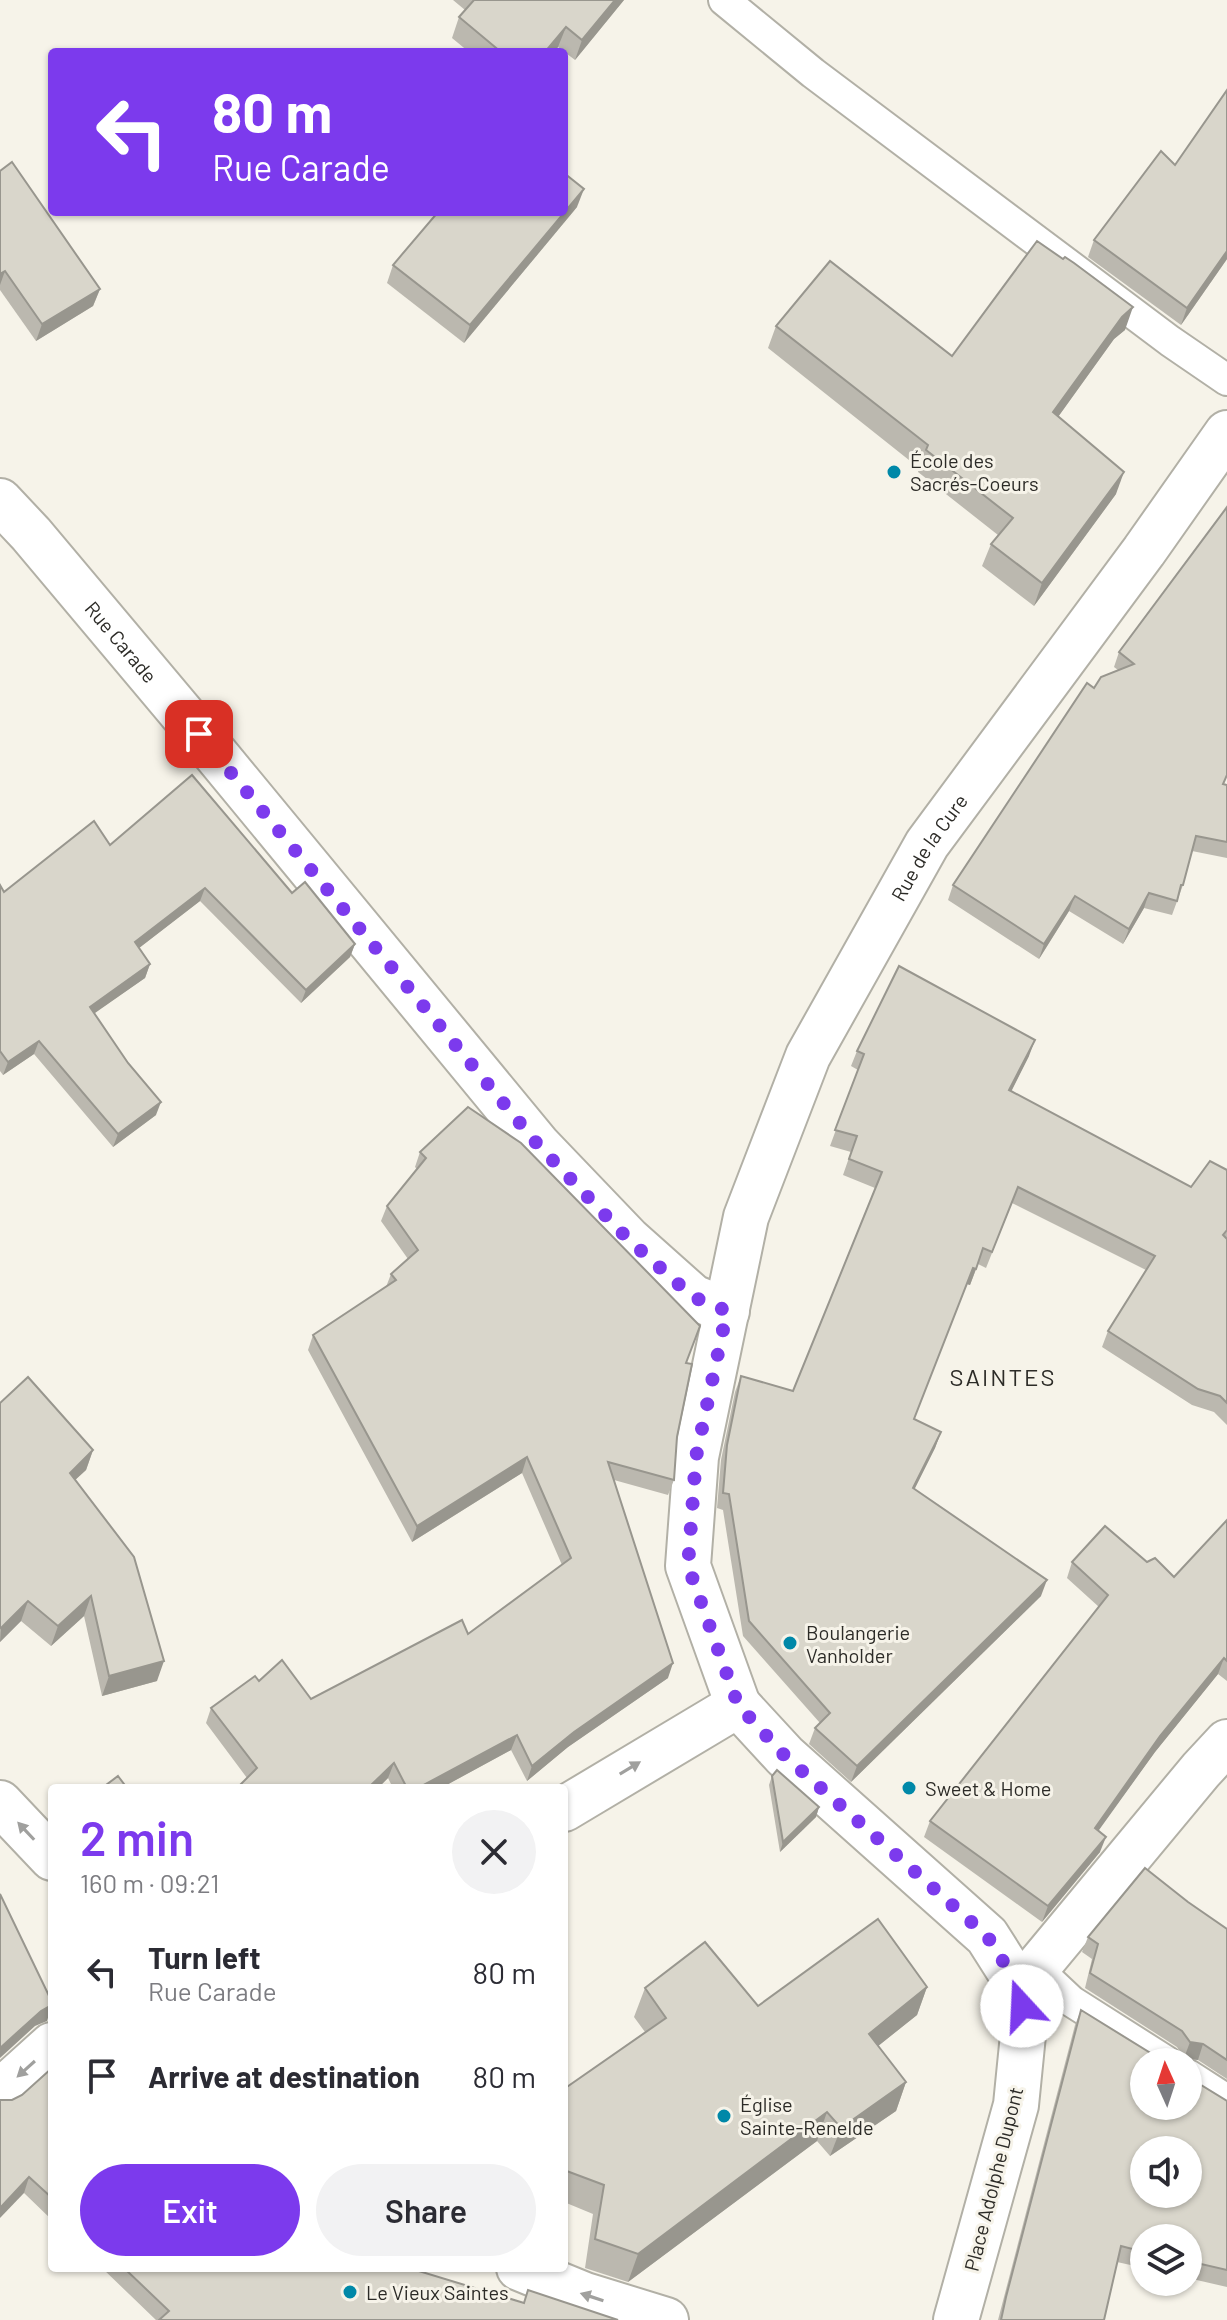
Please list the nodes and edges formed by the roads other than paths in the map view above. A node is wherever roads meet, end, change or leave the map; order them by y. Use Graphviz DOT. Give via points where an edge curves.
graph roads {
  1 [pos="724,0"];
  2 [pos="1227,380"];
  3 [pos="1227,433"];
  4 [pos="0,501"];
  5 [pos="727,1311"];
  6 [pos="738,1705"];
  7 [pos="1227,1742"];
  8 [pos="0,1803"];
  9 [pos="568,1807"];
  10 [pos="48,1854"];
  11 [pos="1028,1978"];
  12 [pos="1145,2048"];
  13 [pos="48,2049"];
  14 [pos="1202,2084"];
  15 [pos="0,2092"];
  16 [pos="1227,2100"];
  17 [pos="529,2272"];
  18 [pos="666,2320"];
  19 [pos="956,2320"];
  1 -- 2 [label="lane" via="813,73"];
  3 -- 5 [label="street, Rue de la Cure" via="927,844 808,1056 746,1217"];
  4 -- 5 [label="street, Rue Carade" via="538,1145 629,1240 693,1297"];
  5 -- 6 [label="street, Place Adolphe Dupont" via="696,1457 688,1566"];
  9 -- 6 [label="street, one-way"];
  6 -- 11 [label="street, Place Adolphe Dupont" via="785,1756"];
  7 -- 11 [label="street"];
  10 -- 8 [label="street, one-way"];
  11 -- 12 [label="lane, Place Adolphe Dupont"];
  11 -- 19 [label="street, Place Adolphe Dupont" via="1016,2105"];
  13 -- 15 [label="street, one-way"];
  14 -- 16 [label="lane"];
  18 -- 17 [label="street, one-way"];
}
